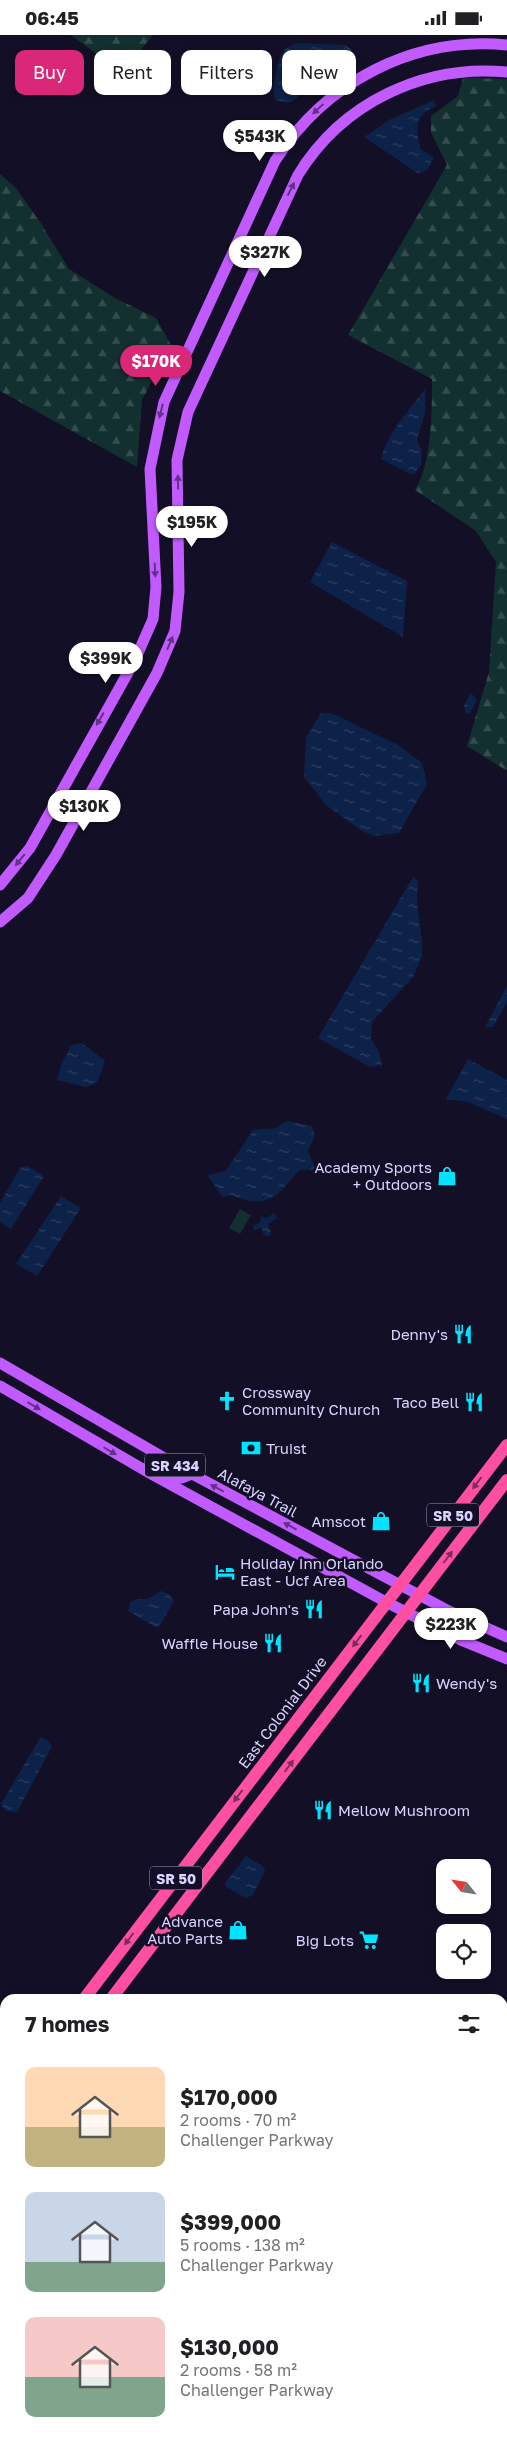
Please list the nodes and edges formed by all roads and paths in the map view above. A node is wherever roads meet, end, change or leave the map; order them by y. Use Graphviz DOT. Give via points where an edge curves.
graph roads {
  1 [pos="507,45"];
  2 [pos="507,72"];
  3 [pos="0,885"];
  4 [pos="0,922"];
  5 [pos="0,1363"];
  6 [pos="13,1371"];
  7 [pos="1,1383"];
  8 [pos="36,1384"];
  9 [pos="507,1445"];
  10 [pos="192,1474"];
  11 [pos="153,1475"];
  12 [pos="507,1480"];
  13 [pos="399,1585"];
  14 [pos="419,1596"];
  15 [pos="386,1602"];
  16 [pos="406,1613"];
  17 [pos="507,1637"];
  18 [pos="507,1659"];
  19 [pos="88,1994"];
  20 [pos="115,1994"];
  1 -- 3 [label="main road, one-way" via="473,44 434,49 406,56 372,71 344,87 318,108 275,161 164,402 150,469 156,587 153,619 135,659 30,848"];
  4 -- 2 [label="main road, one-way" via="28,898 56,855 157,673 175,631 179,593 177,460 188,412 298,175 333,131 385,94 441,75"];
  5 -- 6 [label="main road, Alafaya Trail / SR 434"];
  6 -- 7 [label="main road"];
  6 -- 8 [label="main road, Alafaya Trail / SR 434"];
  7 -- 8 [label="main road"];
  7 -- 11 [label="main road, SR 434, one-way"];
  8 -- 10 [label="main road, Alafaya Trail / SR 434"];
  9 -- 13 [label="highway, East Colonial Drive / SR 50, one-way"];
  10 -- 11 [label="main road" via="175,1479"];
  13 -- 10 [label="main road, Alafaya Trail / SR 434, one-way"];
  11 -- 15 [label="main road, SR 434"];
  14 -- 12 [label="highway, SR 50, one-way"];
  13 -- 14 [label="main road, Alafaya Trail / SR 434"];
  13 -- 15 [label="highway, East Colonial Drive / SR 50"];
  14 -- 16 [label="highway, SR 50"];
  14 -- 17 [label="main road, Alafaya Trail"];
  15 -- 16 [label="main road, SR 434"];
  15 -- 19 [label="highway, East Colonial Drive / SR 50, one-way"];
  16 -- 18 [label="main road"];
  20 -- 16 [label="highway, SR 50, one-way"];
}
